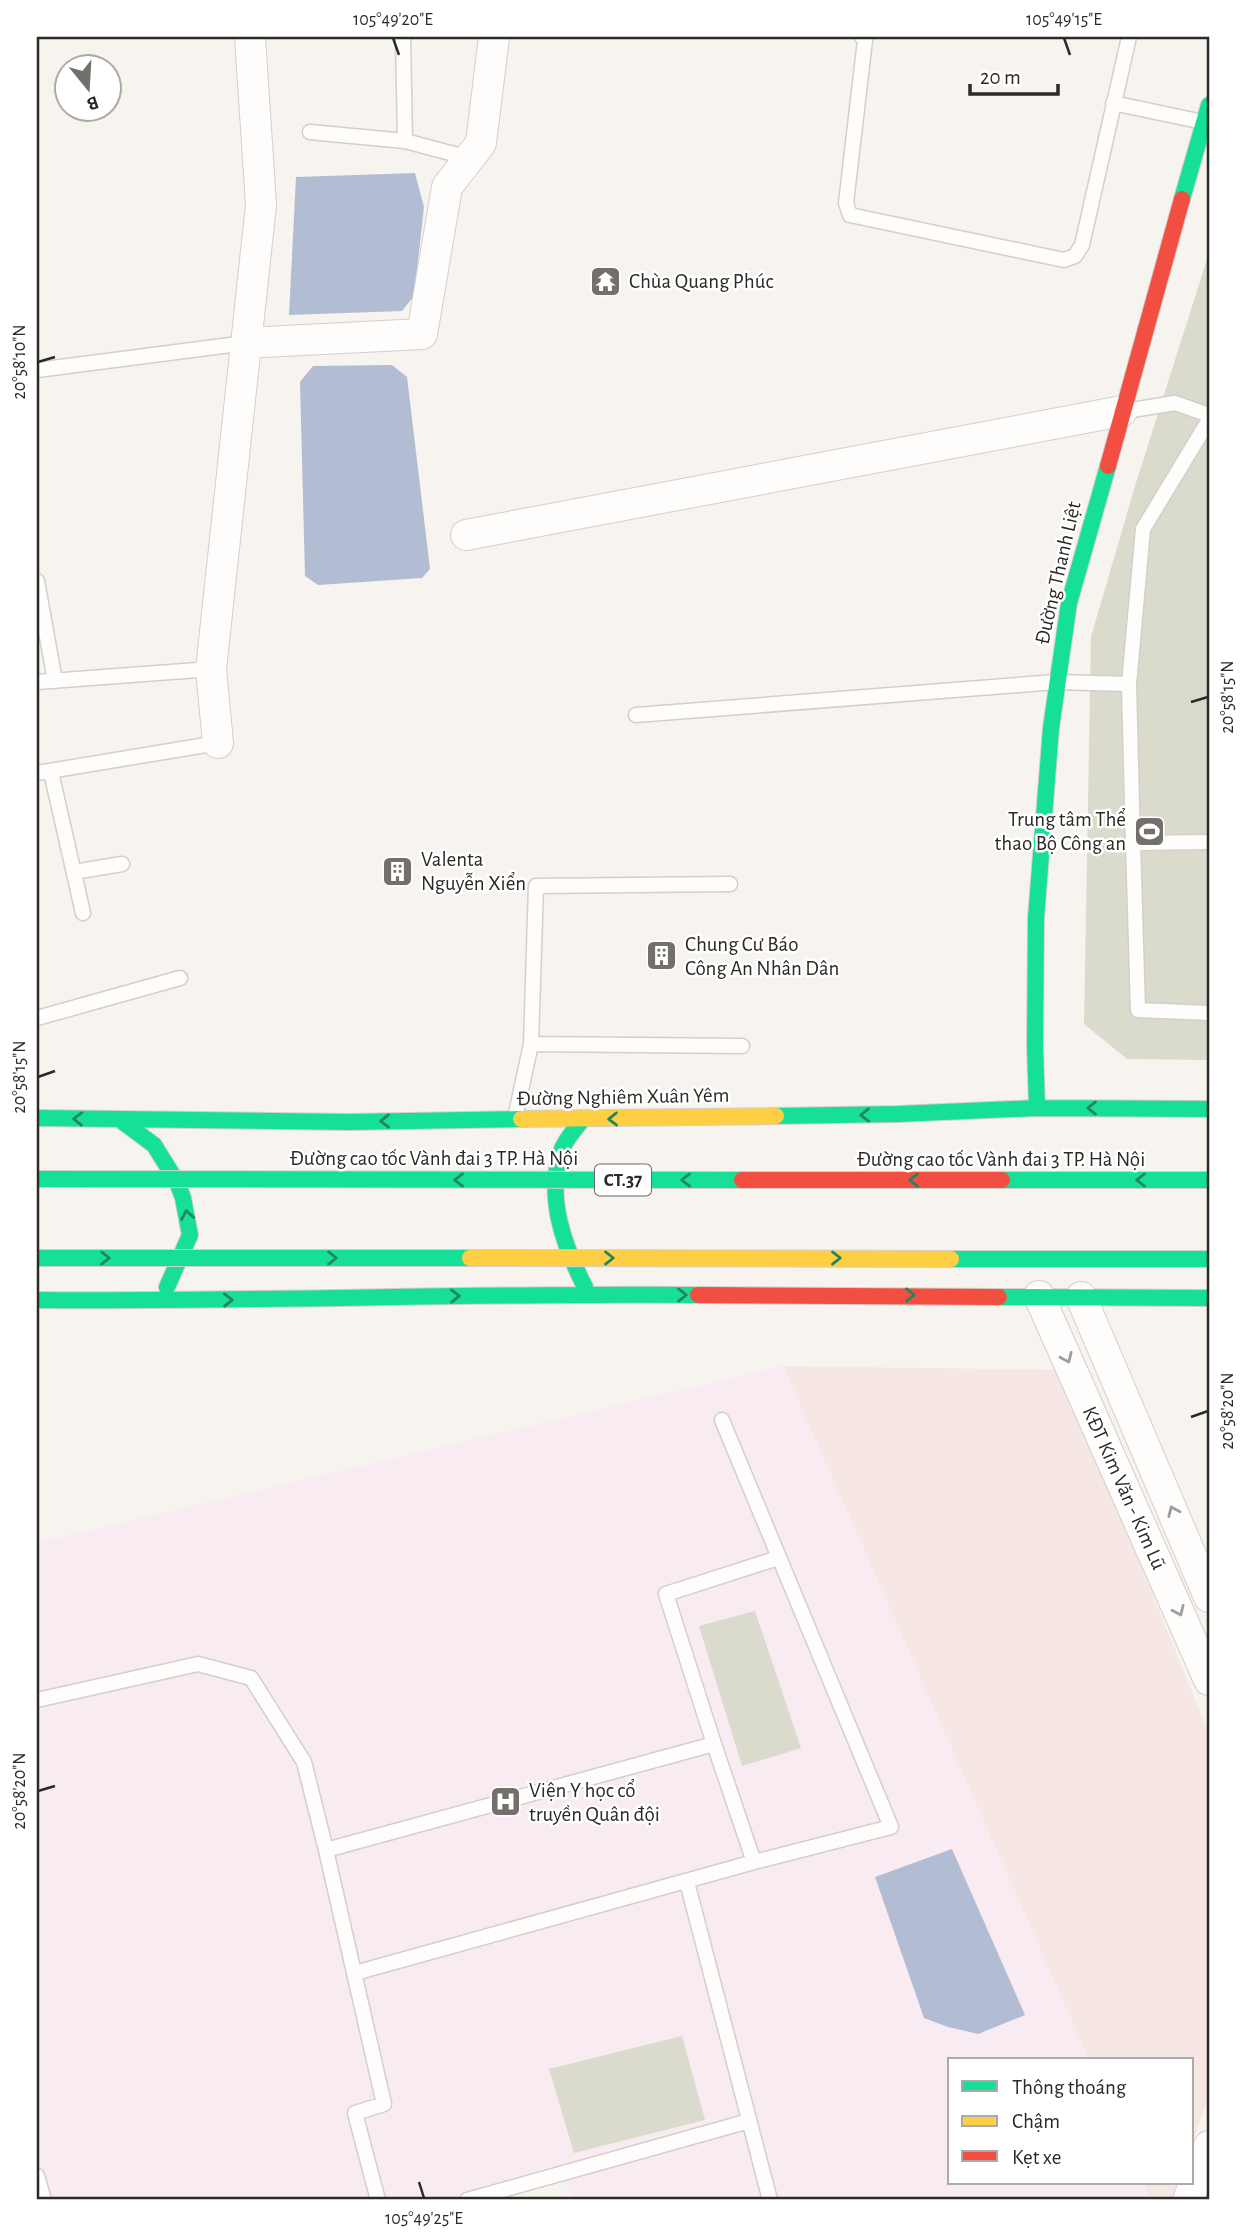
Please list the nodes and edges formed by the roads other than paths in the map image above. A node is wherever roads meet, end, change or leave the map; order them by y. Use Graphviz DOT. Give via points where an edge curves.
graph roads {
  1 [pos="250,37"];
  2 [pos="403,37"];
  3 [pos="494,37"];
  4 [pos="862,37"];
  5 [pos="1129,37"];
  6 [pos="1113,103"];
  7 [pos="1209,105"];
  8 [pos="1204,122"];
  9 [pos="310,132"];
  10 [pos="405,141"];
  11 [pos="470,158"];
  12 [pos="246,343"];
  13 [pos="37,370"];
  14 [pos="1122,411"];
  15 [pos="1209,418"];
  16 [pos="466,536"];
  17 [pos="37,581"];
  18 [pos="211,669"];
  19 [pos="55,681"];
  20 [pos="37,682"];
  21 [pos="1056,682"];
  22 [pos="1129,684"];
  23 [pos="636,715"];
  24 [pos="218,743"];
  25 [pos="44,772"];
  26 [pos="1209,842"];
  27 [pos="1133,843"];
  28 [pos="122,864"];
  29 [pos="74,872"];
  30 [pos="730,884"];
  31 [pos="83,914"];
  32 [pos="180,978"];
  33 [pos="1209,1013"];
  34 [pos="37,1018"];
  35 [pos="531,1044"];
  36 [pos="742,1046"];
  37 [pos="1037,1108"];
  38 [pos="1209,1109"];
  39 [pos="37,1118"];
  40 [pos="120,1119"];
  41 [pos="514,1119"];
  42 [pos="582,1120"];
  43 [pos="37,1179"];
  44 [pos="1209,1180"];
  45 [pos="37,1258"];
  46 [pos="1209,1259"];
  47 [pos="589,1294"];
  48 [pos="1039,1296"];
  49 [pos="1081,1297"];
  50 [pos="1209,1298"];
  51 [pos="37,1300"];
  52 [pos="159,1301"];
  53 [pos="722,1420"];
  54 [pos="778,1558"];
  55 [pos="1209,1597"];
  56 [pos="1209,1677"];
  57 [pos="37,1700"];
  58 [pos="714,1744"];
  59 [pos="326,1850"];
  60 [pos="754,1862"];
  61 [pos="687,1882"];
  62 [pos="355,1973"];
  63 [pos="749,2121"];
  64 [pos="1209,2147"];
  65 [pos="37,2176"];
  66 [pos="44,2200"];
  67 [pos="378,2200"];
  68 [pos="467,2200"];
  69 [pos="770,2200"];
  70 [pos="1188,2200"];
  1 -- 12 [label="street" via="261,205"];
  2 -- 10 [label="lane"];
  3 -- 11 [label="street" via="481,143"];
  4 -- 6 [label="lane" via="846,203 850,215 1064,260 1075,256 1082,245"];
  5 -- 6 [label="lane"];
  6 -- 8 [label="lane"];
  7 -- 8 [label="main road, Đường Thanh Liệt"];
  8 -- 14 [label="main road, Đường Thanh Liệt"];
  9 -- 10 [label="lane"];
  10 -- 11 [label="lane"];
  11 -- 12 [label="street" via="447,187 422,334"];
  12 -- 13 [label="lane"];
  12 -- 18 [label="street"];
  14 -- 15 [label="lane" via="1175,403"];
  14 -- 16 [label="street"];
  14 -- 21 [label="main road, Đường Thanh Liệt" via="1069,603"];
  15 -- 22 [label="lane" via="1143,529"];
  17 -- 19 [label="lane"];
  18 -- 19 [label="lane"];
  18 -- 24 [label="street"];
  19 -- 20 [label="lane"];
  21 -- 22 [label="lane"];
  21 -- 23 [label="lane"];
  21 -- 37 [label="main road, Đường Thanh Liệt" via="1039,876 1034,1036"];
  22 -- 27 [label="lane"];
  24 -- 25 [label="lane"];
  25 -- 29 [label="lane"];
  26 -- 27 [label="lane"];
  27 -- 33 [label="lane" via="1138,1010"];
  28 -- 29 [label="lane"];
  29 -- 31 [label="lane"];
  30 -- 35 [label="lane" via="536,886"];
  32 -- 34 [label="lane"];
  35 -- 36 [label="lane"];
  35 -- 41 [label="lane"];
  38 -- 37 [label="main road, Đường Nghiêm Xuân Yêm, one-way"];
  37 -- 42 [label="main road, Đường Nghiêm Xuân Yêm, one-way"];
  40 -- 39 [label="main road, Đường Nghiêm Xuân Yêm, one-way"];
  41 -- 40 [label="main road, Đường Nghiêm Xuân Yêm, one-way"];
  52 -- 40 [label="main road, one-way" via="190,1235 188,1214 177,1182 153,1145"];
  41 -- 42 [label="main road, Đường Nghiêm Xuân Yêm"];
  42 -- 47 [label="main road" via="561,1150 554,1195 567,1252"];
  44 -- 43 [label="main road, Đường cao tốc Vành đai 3 TP. Hà Nội / CT.37, one-way, bridge"];
  45 -- 46 [label="main road, one-way, bridge"];
  47 -- 48 [label="main road, one-way"];
  52 -- 47 [label="main road, one-way"];
  48 -- 49 [label="main road"];
  48 -- 56 [label="street, KĐT Kim Văn - Kim Lũ, one-way"];
  49 -- 50 [label="main road"];
  55 -- 49 [label="street, KĐT Kim Văn - Kim Lũ, one-way"];
  51 -- 52 [label="main road"];
  53 -- 54 [label="lane"];
  54 -- 58 [label="lane" via="666,1594"];
  54 -- 60 [label="lane" via="891,1828"];
  57 -- 59 [label="lane" via="198,1664 251,1678 304,1762"];
  58 -- 59 [label="lane"];
  58 -- 60 [label="lane"];
  59 -- 62 [label="lane"];
  60 -- 61 [label="lane"];
  61 -- 62 [label="lane"];
  61 -- 63 [label="lane"];
  62 -- 67 [label="lane" via="384,2104 355,2113"];
  63 -- 68 [label="lane"];
  63 -- 69 [label="lane"];
  64 -- 70 [label="street"];
  65 -- 66 [label="lane"];
}
